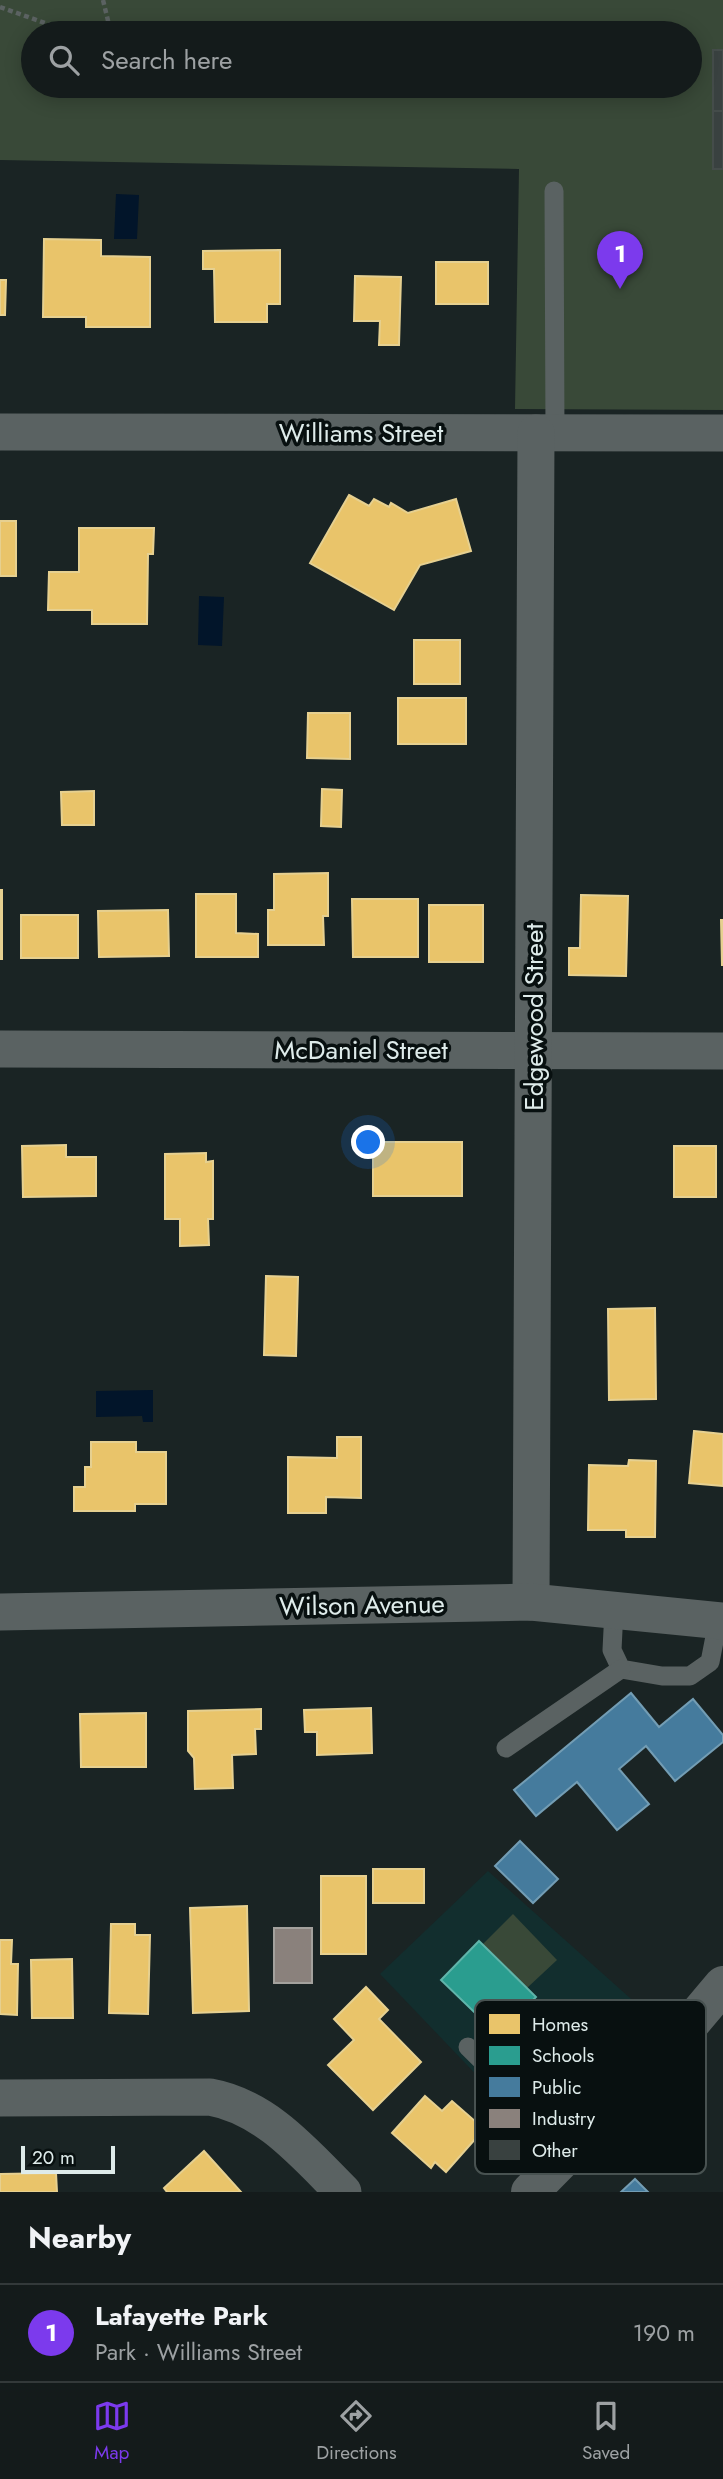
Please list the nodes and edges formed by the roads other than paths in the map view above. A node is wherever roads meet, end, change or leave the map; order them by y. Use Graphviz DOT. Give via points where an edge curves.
graph roads {
  1 [pos="554,191"];
  2 [pos="0,432"];
  3 [pos="545,433"];
  4 [pos="723,433"];
  5 [pos="0,1049"];
  6 [pos="534,1051"];
  7 [pos="723,1051"];
  8 [pos="531,1602"];
  9 [pos="614,1610"];
  10 [pos="0,1612"];
  11 [pos="720,1621"];
  12 [pos="621,1669"];
  13 [pos="506,1748"];
  14 [pos="723,1985"];
  15 [pos="706,2005"];
  16 [pos="468,2048"];
  17 [pos="475,2055"];
  18 [pos="0,2098"];
  19 [pos="548,2174"];
  20 [pos="343,2192"];
  21 [pos="530,2192"];
  1 -- 3 [label="lane"];
  2 -- 3 [label="street, Williams Street"];
  3 -- 4 [label="street, Williams Street"];
  3 -- 6 [label="street, Edgewood Street"];
  5 -- 6 [label="street, McDaniel Street"];
  6 -- 7 [label="street, McDaniel Street"];
  6 -- 8 [label="street, Edgewood Street"];
  8 -- 9 [label="street, Wilson Avenue"];
  8 -- 10 [label="street, Wilson Avenue"];
  9 -- 11 [label="street, Wilson Avenue"];
  9 -- 12 [label="lane" via="612,1650"];
  11 -- 12 [label="lane" via="710,1662 690,1676"];
  12 -- 13 [label="lane"];
  14 -- 15 [label="street"];
  16 -- 17 [label="lane"];
  18 -- 20 [label="street" via="225,2100 256,2113"];
  19 -- 21 [label="street"];
}
